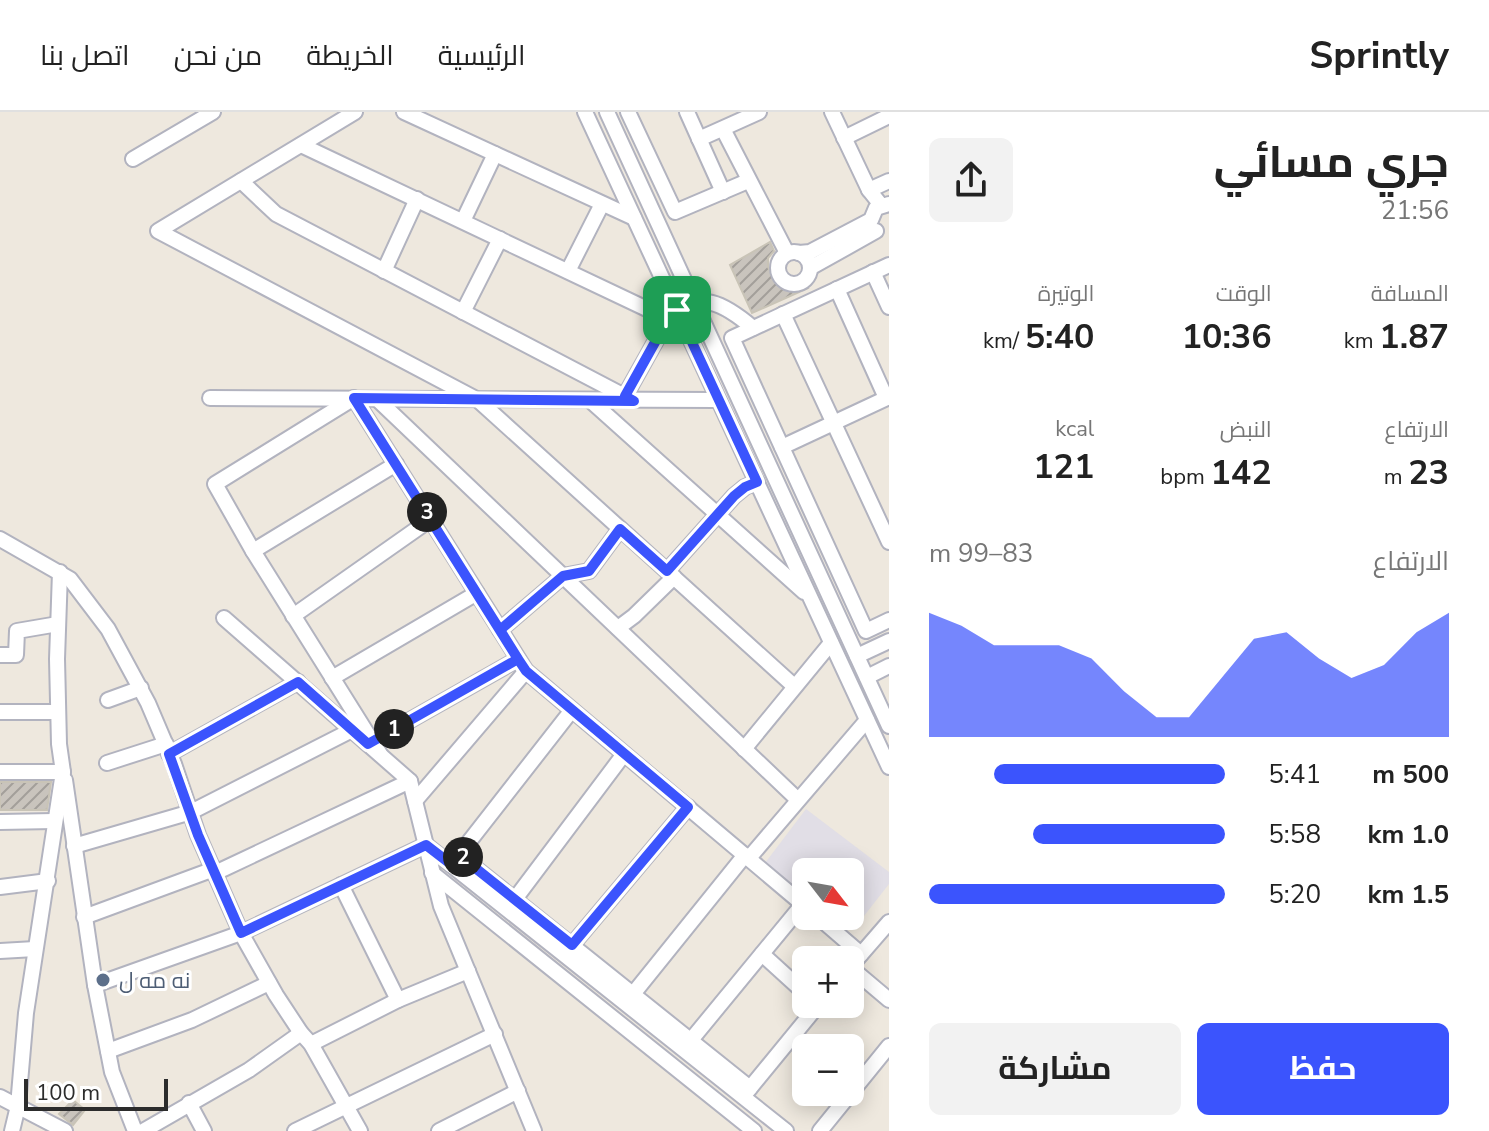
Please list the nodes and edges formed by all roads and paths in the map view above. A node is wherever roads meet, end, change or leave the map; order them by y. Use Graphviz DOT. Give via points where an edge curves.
graph roads {
  1 [pos="213,112"];
  2 [pos="355,112"];
  3 [pos="404,112"];
  4 [pos="585,112"];
  5 [pos="607,112"];
  6 [pos="628,112"];
  7 [pos="687,112"];
  8 [pos="759,112"];
  9 [pos="832,112"];
  10 [pos="889,116"];
  11 [pos="723,129"];
  12 [pos="844,138"];
  13 [pos="699,139"];
  14 [pos="301,145"];
  15 [pos="495,154"];
  16 [pos="133,159"];
  17 [pos="241,181"];
  18 [pos="748,181"];
  19 [pos="889,181"];
  20 [pos="869,190"];
  21 [pos="723,192"];
  22 [pos="417,199"];
  23 [pos="602,204"];
  24 [pos="885,204"];
  25 [pos="634,218"];
  26 [pos="463,221"];
  27 [pos="879,229"];
  28 [pos="500,239"];
  29 [pos="793,253"];
  30 [pos="889,265"];
  31 [pos="810,268"];
  32 [pos="384,271"];
  33 [pos="568,271"];
  34 [pos="873,272"];
  35 [pos="801,282"];
  36 [pos="837,289"];
  37 [pos="810,301"];
  38 [pos="694,302"];
  39 [pos="889,307"];
  40 [pos="463,312"];
  41 [pos="672,314"];
  42 [pos="783,314"];
  43 [pos="753,328"];
  44 [pos="210,398"];
  45 [pos="354,398"];
  46 [pos="887,398"];
  47 [pos="377,399"];
  48 [pos="630,399"];
  49 [pos="478,400"];
  50 [pos="718,400"];
  51 [pos="591,401"];
  52 [pos="833,423"];
  53 [pos="782,447"];
  54 [pos="396,464"];
  55 [pos="757,482"];
  56 [pos="719,516"];
  57 [pos="431,519"];
  58 [pos="620,529"];
  59 [pos="0,539"];
  60 [pos="889,542"];
  61 [pos="253,551"];
  62 [pos="60,572"];
  63 [pos="670,574"];
  64 [pos="563,576"];
  65 [pos="477,593"];
  66 [pos="810,598"];
  67 [pos="293,616"];
  68 [pos="224,618"];
  69 [pos="889,620"];
  70 [pos="58,624"];
  71 [pos="618,628"];
  72 [pos="500,630"];
  73 [pos="889,641"];
  74 [pos="831,643"];
  75 [pos="0,655"];
  76 [pos="857,656"];
  77 [pos="522,665"];
  78 [pos="889,666"];
  79 [pos="867,677"];
  80 [pos="332,678"];
  81 [pos="298,682"];
  82 [pos="794,686"];
  83 [pos="141,688"];
  84 [pos="108,700"];
  85 [pos="572,710"];
  86 [pos="0,712"];
  87 [pos="58,712"];
  88 [pos="867,720"];
  89 [pos="889,726"];
  90 [pos="352,730"];
  91 [pos="373,746"];
  92 [pos="168,749"];
  93 [pos="744,749"];
  94 [pos="624,754"];
  95 [pos="107,763"];
  96 [pos="889,767"];
  97 [pos="63,768"];
  98 [pos="0,772"];
  99 [pos="410,781"];
  100 [pos="797,799"];
  101 [pos="415,801"];
  102 [pos="688,807"];
  103 [pos="191,812"];
  104 [pos="54,821"];
  105 [pos="0,822"];
  106 [pos="426,845"];
  107 [pos="74,846"];
  108 [pos="747,856"];
  109 [pos="456,860"];
  110 [pos="214,871"];
  111 [pos="431,873"];
  112 [pos="48,881"];
  113 [pos="341,885"];
  114 [pos="0,887"];
  115 [pos="792,895"];
  116 [pos="515,899"];
  117 [pos="84,917"];
  118 [pos="792,919"];
  119 [pos="889,922"];
  120 [pos="833,930"];
  121 [pos="241,933"];
  122 [pos="572,945"];
  123 [pos="852,946"];
  124 [pos="35,949"];
  125 [pos="0,951"];
  126 [pos="864,951"];
  127 [pos="762,954"];
  128 [pos="468,971"];
  129 [pos="864,979"];
  130 [pos="792,981"];
  131 [pos="269,983"];
  132 [pos="95,985"];
  133 [pos="633,994"];
  134 [pos="398,1000"];
  135 [pos="889,1000"];
  136 [pos="807,1018"];
  137 [pos="495,1034"];
  138 [pos="306,1038"];
  139 [pos="691,1040"];
  140 [pos="889,1046"];
  141 [pos="108,1051"];
  142 [pos="518,1091"];
  143 [pos="746,1092"];
  144 [pos="0,1097"];
  145 [pos="189,1103"];
  146 [pos="347,1105"];
  147 [pos="18,1106"];
  148 [pos="12,1131"];
  149 [pos="65,1131"];
  150 [pos="135,1131"];
  151 [pos="143,1131"];
  152 [pos="204,1131"];
  153 [pos="295,1131"];
  154 [pos="360,1131"];
  155 [pos="439,1131"];
  156 [pos="534,1131"];
  157 [pos="754,1131"];
  158 [pos="786,1131"];
  159 [pos="820,1131"];
  1 -- 16 [label="street"];
  2 -- 14 [label="street"];
  3 -- 15 [label="street"];
  4 -- 25 [label="street"];
  5 -- 38 [label="street"];
  6 -- 21 [label="street" via="675,212"];
  7 -- 13 [label="street"];
  8 -- 11 [label="street"];
  9 -- 12 [label="street"];
  10 -- 12 [label="street"];
  11 -- 13 [label="street"];
  11 -- 18 [label="street"];
  12 -- 20 [label="street"];
  13 -- 21 [label="street"];
  14 -- 17 [label="street"];
  14 -- 22 [label="street"];
  15 -- 23 [label="street"];
  15 -- 26 [label="street"];
  17 -- 32 [label="street" via="276,214"];
  17 -- 49 [label="street" via="158,231"];
  18 -- 21 [label="street"];
  18 -- 29 [label="street"];
  19 -- 20 [label="street"];
  20 -- 24 [label="street"];
  22 -- 26 [label="street"];
  22 -- 32 [label="street"];
  23 -- 25 [label="street"];
  23 -- 33 [label="street"];
  24 -- 27 [label="street" via="872,213"];
  25 -- 41 [label="street"];
  26 -- 28 [label="street"];
  27 -- 29 [label="street"];
  27 -- 31 [label="street"];
  28 -- 33 [label="street"];
  28 -- 40 [label="street"];
  29 -- 31 [label="street" via="809,261"];
  29 -- 35 [label="street" via="779,263 780,275 789,283"];
  30 -- 34 [label="street"];
  31 -- 35 [label="street"];
  32 -- 40 [label="street"];
  33 -- 41 [label="street"];
  34 -- 36 [label="street"];
  34 -- 39 [label="street"];
  35 -- 37 [label="street"];
  36 -- 37 [label="street"];
  36 -- 46 [label="street"];
  37 -- 42 [label="street"];
  38 -- 41 [label="street"];
  38 -- 43 [label="street" via="731,309"];
  38 -- 76 [label="street"];
  40 -- 48 [label="street"];
  41 -- 48 [label="street"];
  41 -- 50 [label="street"];
  42 -- 43 [label="street"];
  42 -- 52 [label="street"];
  43 -- 53 [label="street" via="732,338"];
  44 -- 45 [label="street"];
  45 -- 47 [label="street"];
  45 -- 54 [label="street"];
  45 -- 61 [label="street" via="215,484"];
  46 -- 52 [label="street"];
  47 -- 49 [label="street"];
  47 -- 64 [label="street"];
  48 -- 50 [label="street"];
  48 -- 51 [label="street"];
  49 -- 51 [label="street"];
  49 -- 58 [label="street"];
  50 -- 55 [label="street"];
  51 -- 56 [label="street"];
  52 -- 53 [label="street"];
  52 -- 60 [label="street"];
  53 -- 69 [label="street" via="866,631"];
  54 -- 57 [label="street"];
  54 -- 61 [label="street"];
  55 -- 56 [label="street" via="745,487"];
  55 -- 66 [label="street"];
  56 -- 63 [label="street"];
  56 -- 66 [label="street"];
  57 -- 65 [label="street"];
  57 -- 67 [label="street"];
  58 -- 63 [label="street"];
  58 -- 64 [label="street" via="589,571"];
  59 -- 62 [label="street"];
  61 -- 67 [label="street"];
  62 -- 70 [label="street"];
  62 -- 83 [label="street" via="108,629"];
  63 -- 71 [label="street" via="645,607"];
  63 -- 82 [label="street"];
  64 -- 71 [label="street"];
  64 -- 72 [label="street"];
  65 -- 72 [label="street"];
  65 -- 80 [label="street"];
  66 -- 74 [label="street"];
  67 -- 80 [label="street"];
  68 -- 81 [label="street"];
  70 -- 75 [label="street" via="17,631 16,655"];
  70 -- 87 [label="street"];
  71 -- 93 [label="street"];
  72 -- 77 [label="street"];
  73 -- 76 [label="street"];
  74 -- 82 [label="street"];
  74 -- 88 [label="street"];
  76 -- 79 [label="street"];
  77 -- 85 [label="street"];
  77 -- 91 [label="street"];
  77 -- 101 [label="street"];
  78 -- 79 [label="street"];
  79 -- 89 [label="street"];
  80 -- 91 [label="street"];
  81 -- 90 [label="street"];
  81 -- 92 [label="street"];
  82 -- 93 [label="street"];
  83 -- 84 [label="street"];
  83 -- 92 [label="street"];
  85 -- 94 [label="street"];
  85 -- 109 [label="street"];
  86 -- 87 [label="street"];
  87 -- 97 [label="street"];
  88 -- 96 [label="street"];
  88 -- 100 [label="street"];
  90 -- 91 [label="street"];
  90 -- 103 [label="street"];
  91 -- 99 [label="street"];
  92 -- 95 [label="street"];
  92 -- 103 [label="street"];
  93 -- 100 [label="street"];
  94 -- 102 [label="street"];
  94 -- 116 [label="street"];
  97 -- 98 [label="street"];
  97 -- 104 [label="street"];
  97 -- 107 [label="street"];
  99 -- 101 [label="street"];
  99 -- 110 [label="street"];
  100 -- 108 [label="street"];
  101 -- 106 [label="street"];
  102 -- 108 [label="street"];
  102 -- 122 [label="street"];
  103 -- 107 [label="street"];
  103 -- 110 [label="street"];
  104 -- 105 [label="street"];
  104 -- 112 [label="street"];
  106 -- 109 [label="street"];
  106 -- 111 [label="street"];
  106 -- 113 [label="street"];
  107 -- 117 [label="street"];
  108 -- 115 [label="street"];
  108 -- 133 [label="street"];
  109 -- 116 [label="street"];
  109 -- 143 [label="street"];
  110 -- 117 [label="street"];
  110 -- 121 [label="street"];
  111 -- 128 [label="street"];
  111 -- 157 [label="street"];
  112 -- 114 [label="street"];
  112 -- 124 [label="street"];
  113 -- 121 [label="street"];
  113 -- 134 [label="street"];
  116 -- 122 [label="street"];
  117 -- 132 [label="street"];
  118 -- 127 [label="street"];
  119 -- 126 [label="street"];
  120 -- 123 [label="street"];
  121 -- 131 [label="street"];
  121 -- 132 [label="street"];
  122 -- 133 [label="street"];
  124 -- 125 [label="street"];
  124 -- 147 [label="street"];
  127 -- 130 [label="street"];
  127 -- 139 [label="street"];
  128 -- 134 [label="street"];
  128 -- 137 [label="street"];
  129 -- 135 [label="street"];
  131 -- 138 [label="street"];
  131 -- 141 [label="street" via="192,1020"];
  132 -- 141 [label="street"];
  133 -- 139 [label="street"];
  134 -- 138 [label="street"];
  136 -- 143 [label="street"];
  137 -- 142 [label="street"];
  137 -- 146 [label="street"];
  138 -- 145 [label="street"];
  138 -- 146 [label="street"];
  139 -- 143 [label="street"];
  140 -- 159 [label="street"];
  141 -- 150 [label="street"];
  142 -- 155 [label="street"];
  142 -- 156 [label="street"];
  143 -- 158 [label="street"];
  144 -- 147 [label="street"];
  145 -- 151 [label="street"];
  145 -- 152 [label="street"];
  146 -- 153 [label="street"];
  146 -- 154 [label="street"];
  147 -- 148 [label="street"];
  147 -- 149 [label="street"];
}
